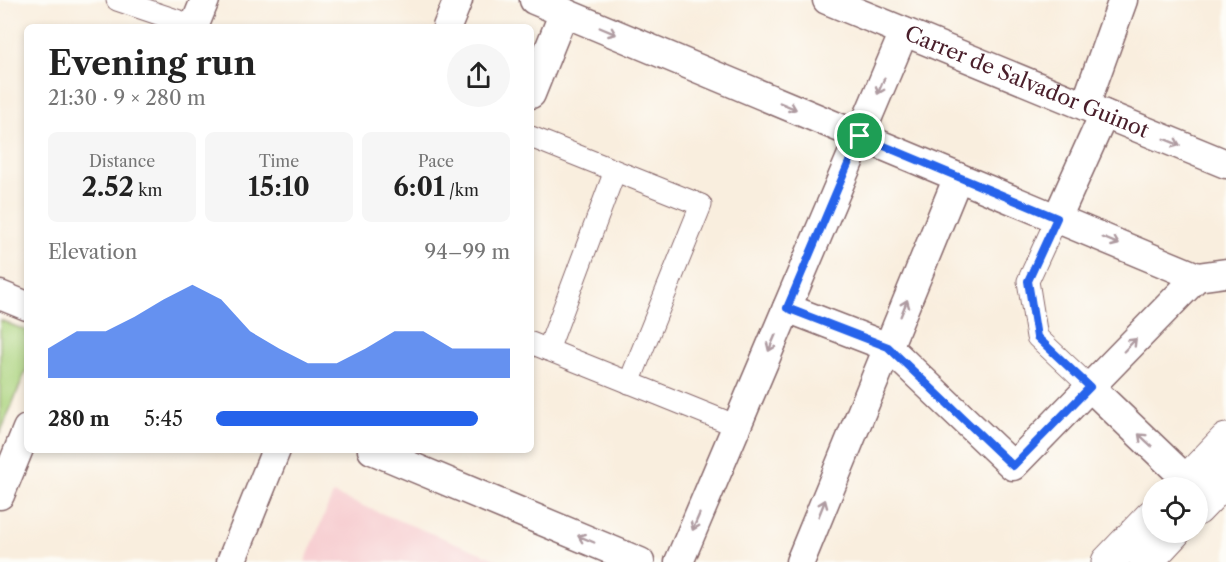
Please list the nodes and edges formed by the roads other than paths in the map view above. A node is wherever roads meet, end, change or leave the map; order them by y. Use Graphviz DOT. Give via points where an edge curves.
graph roads {
  1 [pos="117,0"];
  2 [pos="205,0"];
  3 [pos="458,0"];
  4 [pos="534,0"];
  5 [pos="827,0"];
  6 [pos="1123,0"];
  7 [pos="564,12"];
  8 [pos="188,24"];
  9 [pos="195,24"];
  10 [pos="448,24"];
  11 [pos="904,32"];
  12 [pos="534,87"];
  13 [pos="1095,110"];
  14 [pos="860,136"];
  15 [pos="534,138"];
  16 [pos="1226,164"];
  17 [pos="615,171"];
  18 [pos="958,177"];
  19 [pos="1057,218"];
  20 [pos="1226,273"];
  21 [pos="1197,276"];
  22 [pos="0,295"];
  23 [pos="24,305"];
  24 [pos="787,308"];
  25 [pos="539,347"];
  26 [pos="888,347"];
  27 [pos="629,383"];
  28 [pos="1090,387"];
  29 [pos="737,426"];
  30 [pos="24,436"];
  31 [pos="1226,440"];
  32 [pos="275,453"];
  33 [pos="384,453"];
  34 [pos="1174,477"];
  35 [pos="1199,477"];
  36 [pos="1226,479"];
  37 [pos="1208,485"];
  38 [pos="0,495"];
  39 [pos="1142,526"];
  40 [pos="1164,543"];
  41 [pos="231,562"];
  42 [pos="640,562"];
  43 [pos="679,562"];
  44 [pos="800,562"];
  45 [pos="1108,562"];
  46 [pos="1146,562"];
  1 -- 8 [label="street"];
  2 -- 9 [label="street"];
  3 -- 10 [label="street"];
  4 -- 7 [label="street"];
  5 -- 11 [label="street, Carrer de Salvador Guinot"];
  6 -- 13 [label="street"];
  7 -- 12 [label="street"];
  7 -- 14 [label="street, one-way"];
  11 -- 13 [label="street, Carrer de Salvador Guinot"];
  11 -- 14 [label="street, one-way"];
  13 -- 16 [label="street, Carrer de Salvador Guinot, one-way"];
  13 -- 19 [label="street"];
  14 -- 18 [label="street"];
  14 -- 24 [label="street"];
  15 -- 17 [label="street"];
  17 -- 25 [label="street"];
  17 -- 27 [label="street" via="701,205"];
  18 -- 19 [label="street"];
  26 -- 18 [label="street, one-way"];
  19 -- 21 [label="street, one-way"];
  19 -- 28 [label="street" via="1028,281 1037,337"];
  20 -- 21 [label="street"];
  28 -- 21 [label="street, one-way"];
  22 -- 23 [label="street"];
  24 -- 26 [label="street"];
  24 -- 29 [label="street, one-way"];
  25 -- 27 [label="street"];
  26 -- 28 [label="street" via="1013,466"];
  44 -- 26 [label="street, one-way"];
  27 -- 29 [label="street"];
  34 -- 28 [label="street, one-way"];
  29 -- 43 [label="street, one-way"];
  30 -- 38 [label="street"];
  31 -- 35 [label="main road"];
  32 -- 41 [label="street"];
  42 -- 33 [label="street, one-way"];
  36 -- 37 [label="main road"];
  39 -- 45 [label="main road"];
  40 -- 46 [label="main road"];
}
